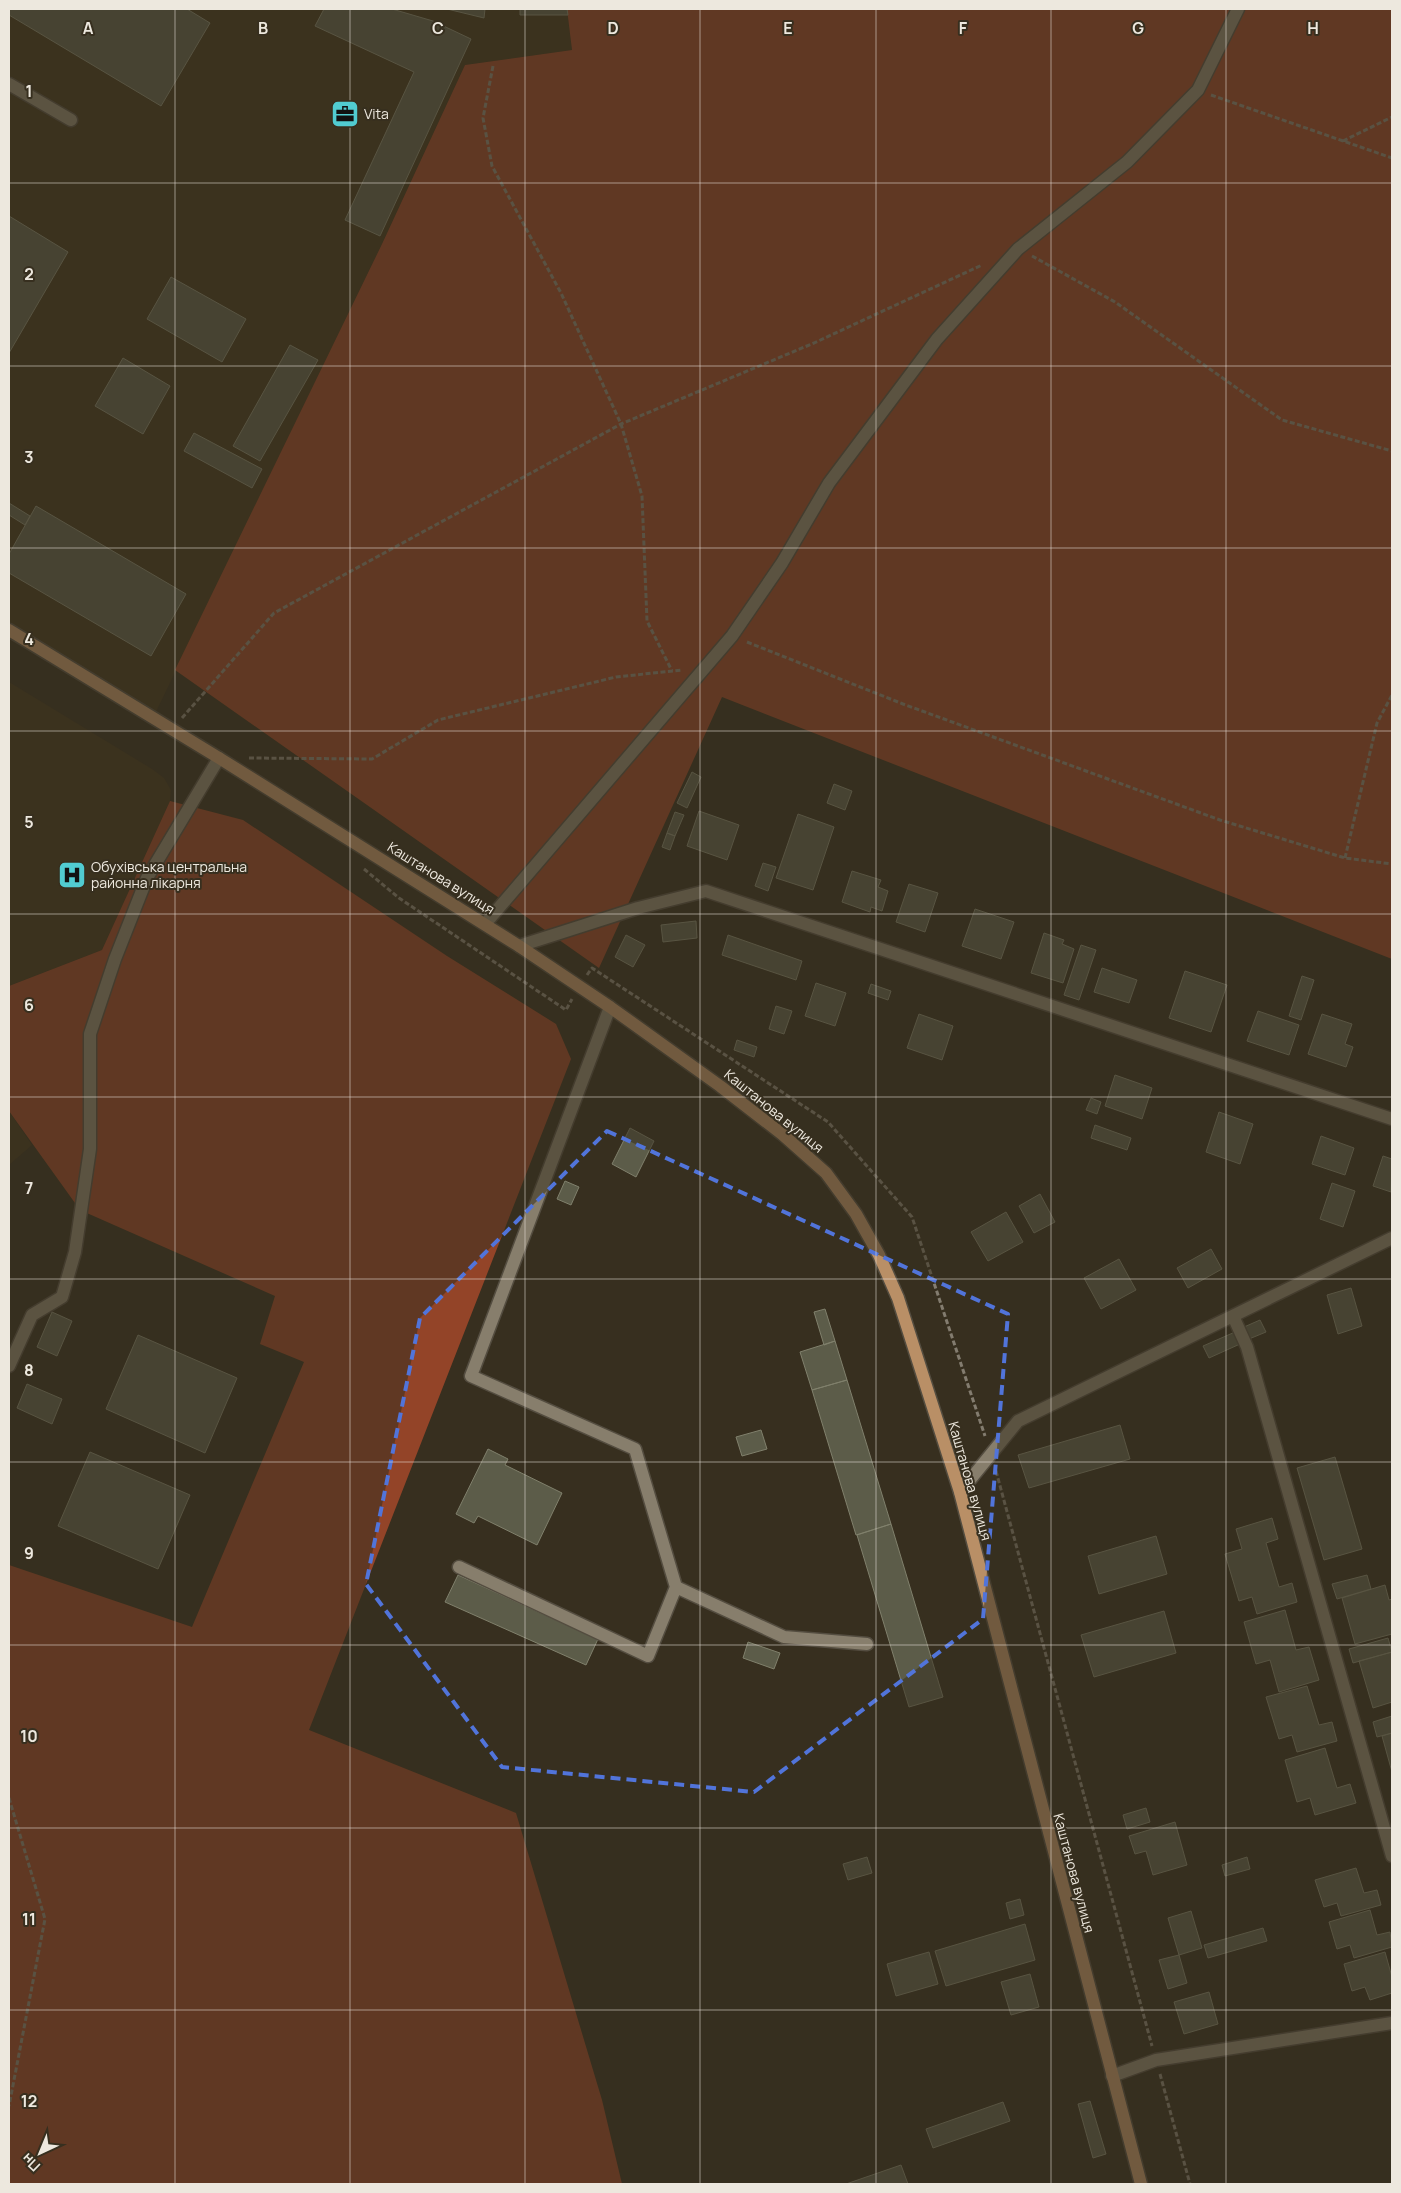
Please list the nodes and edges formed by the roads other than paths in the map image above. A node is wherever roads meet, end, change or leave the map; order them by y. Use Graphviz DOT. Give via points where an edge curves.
graph roads {
  1 [pos="1238,9"];
  2 [pos="9,84"];
  3 [pos="71,120"];
  4 [pos="9,630"];
  5 [pos="220,758"];
  6 [pos="485,924"];
  7 [pos="519,946"];
  8 [pos="610,1007"];
  9 [pos="1392,1119"];
  10 [pos="1392,1238"];
  11 [pos="1233,1316"];
  12 [pos="9,1366"];
  13 [pos="960,1492"];
  14 [pos="459,1567"];
  15 [pos="676,1587"];
  16 [pos="868,1644"];
  17 [pos="1392,1856"];
  18 [pos="1392,2023"];
  19 [pos="1112,2076"];
  20 [pos="1141,2184"];
  1 -- 6 [label="street" via="1198,90 1127,162 1018,248 937,339 829,483 782,563 732,636"];
  2 -- 3 [label="street"];
  4 -- 5 [label="main road, Каштанова вулиця"];
  5 -- 6 [label="main road, Каштанова вулиця"];
  5 -- 12 [label="street" via="147,878 115,959 90,1034 90,1149 75,1252 62,1297 32,1315"];
  6 -- 7 [label="main road, Каштанова вулиця"];
  7 -- 8 [label="main road, Каштанова вулиця"];
  7 -- 9 [label="street" via="638,908 706,891"];
  8 -- 13 [label="main road, Каштанова вулиця" via="782,1134 826,1173 851,1207 879,1255 898,1298"];
  8 -- 15 [label="street" via="471,1376 635,1449"];
  10 -- 11 [label="street"];
  11 -- 13 [label="street" via="1018,1421"];
  11 -- 17 [label="street" via="1247,1347"];
  13 -- 19 [label="main road, Каштанова вулиця"];
  14 -- 15 [label="street" via="648,1656"];
  15 -- 16 [label="street" via="784,1638"];
  18 -- 19 [label="street" via="1156,2060"];
  19 -- 20 [label="main road, Каштанова вулиця"];
}
